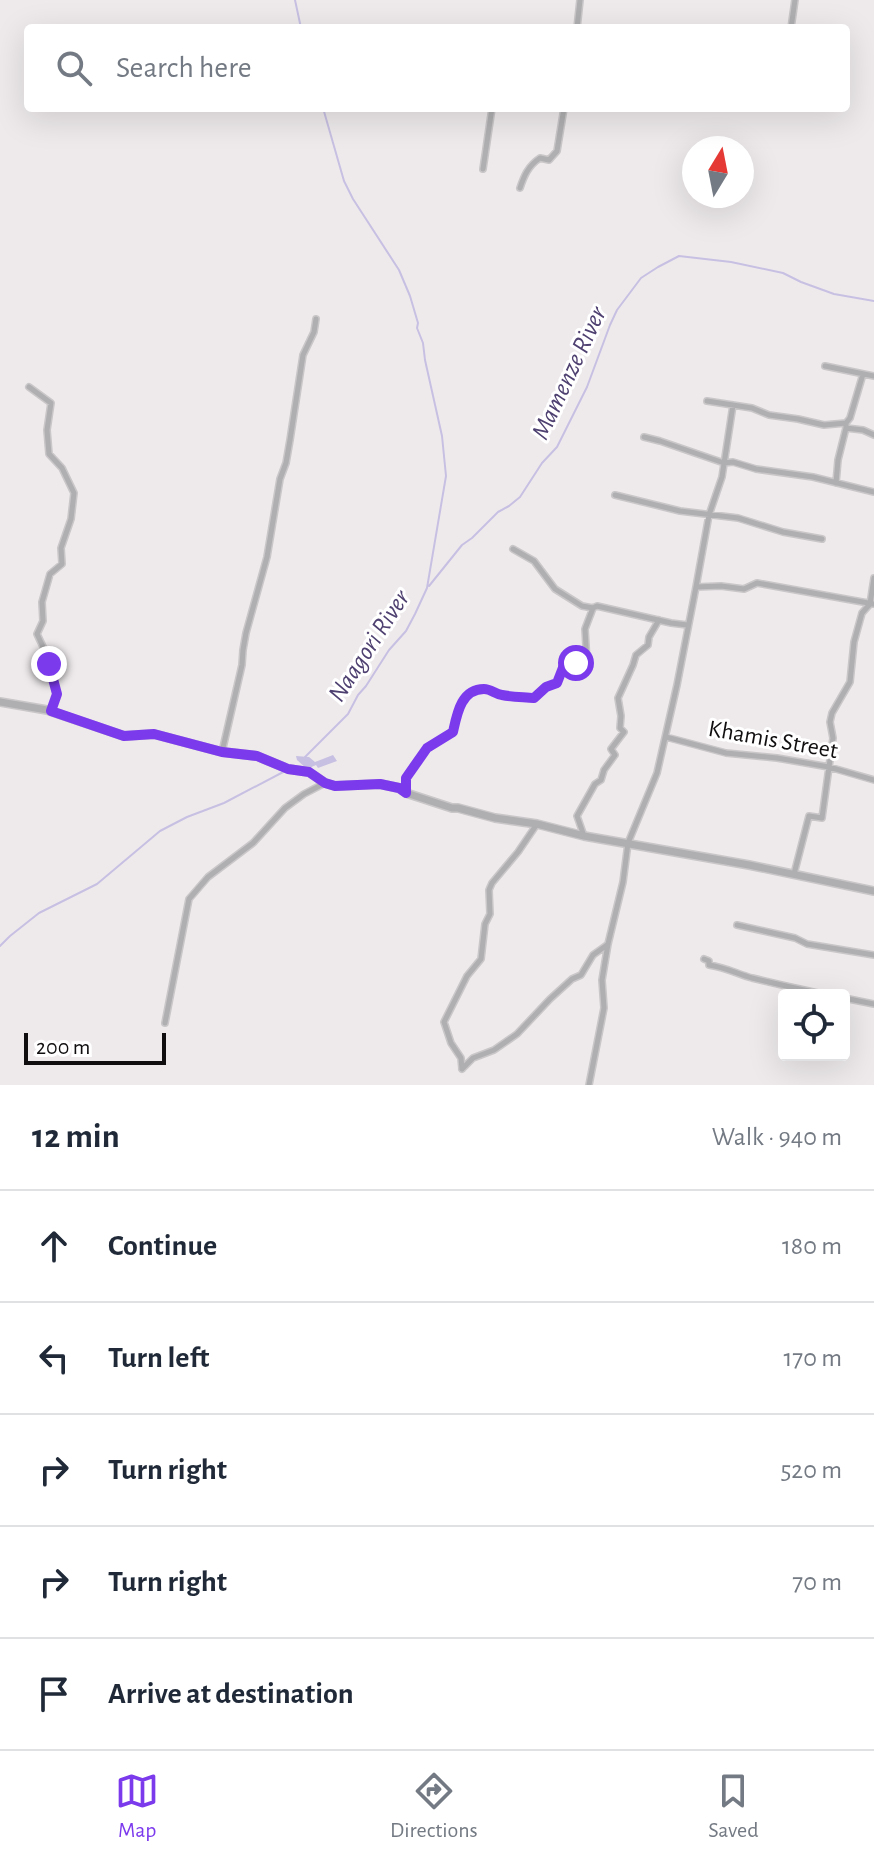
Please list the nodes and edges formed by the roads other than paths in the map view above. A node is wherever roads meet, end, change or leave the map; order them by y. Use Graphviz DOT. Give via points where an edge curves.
graph roads {
  1 [pos="580,0"];
  2 [pos="795,0"];
  3 [pos="577,24"];
  4 [pos="792,24"];
  5 [pos="491,112"];
  6 [pos="563,112"];
  7 [pos="483,169"];
  8 [pos="520,188"];
  9 [pos="316,319"];
  10 [pos="825,366"];
  11 [pos="863,374"];
  12 [pos="874,376"];
  13 [pos="29,387"];
  14 [pos="707,401"];
  15 [pos="733,405"];
  16 [pos="846,425"];
  17 [pos="874,435"];
  18 [pos="644,437"];
  19 [pos="724,463"];
  20 [pos="836,483"];
  21 [pos="874,492"];
  22 [pos="615,495"];
  23 [pos="709,515"];
  24 [pos="822,539"];
  25 [pos="513,549"];
  26 [pos="874,578"];
  27 [pos="696,587"];
  28 [pos="872,604"];
  29 [pos="593,608"];
  30 [pos="659,620"];
  31 [pos="687,625"];
  32 [pos="0,702"];
  33 [pos="51,711"];
  34 [pos="666,737"];
  35 [pos="222,752"];
  36 [pos="829,767"];
  37 [pos="874,780"];
  38 [pos="325,783"];
  39 [pos="406,793"];
  40 [pos="537,824"];
  41 [pos="584,836"];
  42 [pos="628,843"];
  43 [pos="794,874"];
  44 [pos="874,891"];
  45 [pos="737,925"];
  46 [pos="608,944"];
  47 [pos="874,955"];
  48 [pos="704,959"];
  49 [pos="798,989"];
  50 [pos="850,999"];
  51 [pos="874,1004"];
  52 [pos="165,1023"];
  53 [pos="589,1085"];
  1 -- 3 [label="street"];
  2 -- 4 [label="street"];
  5 -- 7 [label="street"];
  6 -- 8 [label="street" via="557,151 549,160 534,162"];
  9 -- 35 [label="street" via="303,355 267,557"];
  10 -- 11 [label="street"];
  11 -- 12 [label="street"];
  11 -- 16 [label="street"];
  13 -- 33 [label="street" via="51,403 49,454 74,493 62,564 50,574 37,634 57,694"];
  14 -- 15 [label="street"];
  15 -- 16 [label="street"];
  15 -- 19 [label="street"];
  16 -- 17 [label="street"];
  16 -- 20 [label="street"];
  18 -- 19 [label="street"];
  19 -- 20 [label="street"];
  19 -- 23 [label="street"];
  20 -- 21 [label="street"];
  22 -- 23 [label="street"];
  23 -- 24 [label="street"];
  23 -- 27 [label="street"];
  25 -- 29 [label="street" via="534,561 555,589"];
  26 -- 28 [label="street"];
  27 -- 28 [label="street" via="744,589 757,583"];
  27 -- 31 [label="street"];
  28 -- 36 [label="street" via="862,613 850,682 832,713"];
  29 -- 30 [label="street"];
  29 -- 39 [label="street" via="585,629 587,663 568,661 557,683 534,698 481,689 466,696 453,732 427,748 406,778"];
  30 -- 31 [label="street"];
  30 -- 41 [label="street" via="648,645 636,655 618,698 624,732 611,749 615,755 577,816"];
  31 -- 34 [label="street"];
  32 -- 33 [label="street"];
  33 -- 35 [label="street" via="124,736 154,734"];
  34 -- 36 [label="street, Khamis Street" via="726,753"];
  34 -- 42 [label="street"];
  35 -- 38 [label="street" via="257,756 309,772"];
  36 -- 37 [label="street, Khamis Street"];
  36 -- 43 [label="street" via="822,818 809,816"];
  38 -- 39 [label="street" via="380,784"];
  38 -- 52 [label="street" via="276,815 253,843 208,877 189,899"];
  39 -- 40 [label="street" via="452,808"];
  40 -- 41 [label="street"];
  40 -- 46 [label="street" via="492,883 481,959 444,1022 462,1069 517,1034"];
  41 -- 42 [label="street"];
  42 -- 43 [label="street"];
  42 -- 46 [label="street"];
  43 -- 44 [label="street"];
  45 -- 47 [label="street"];
  46 -- 53 [label="street" via="604,1008"];
  48 -- 49 [label="street" via="709,965"];
  50 -- 51 [label="street"];
}
